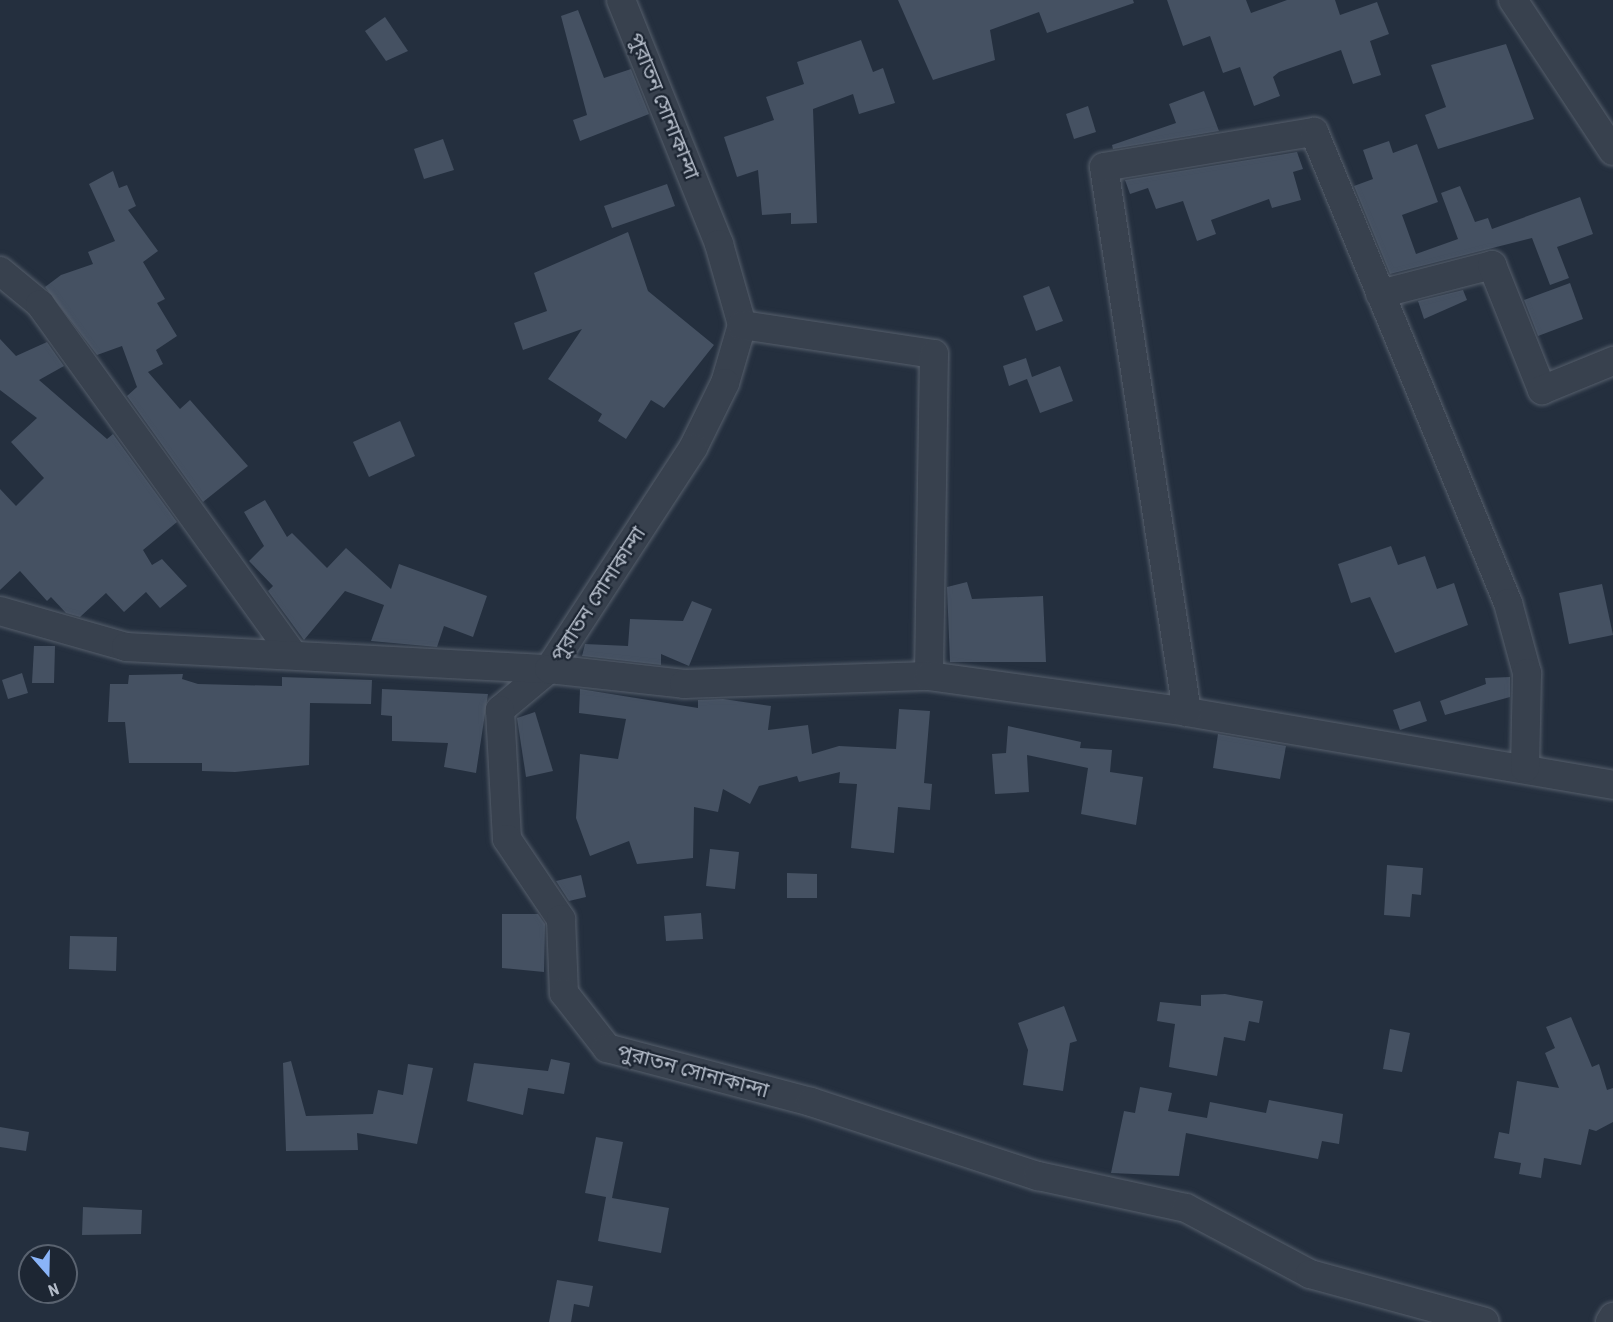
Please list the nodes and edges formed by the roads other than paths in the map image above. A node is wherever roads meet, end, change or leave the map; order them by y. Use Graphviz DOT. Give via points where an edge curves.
graph roads {
  1 [pos="621,0"];
  2 [pos="1512,0"];
  3 [pos="1613,151"];
  4 [pos="0,271"];
  5 [pos="1380,294"];
  6 [pos="742,325"];
  7 [pos="1613,361"];
  8 [pos="0,611"];
  9 [pos="291,653"];
  10 [pos="549,669"];
  11 [pos="929,676"];
  12 [pos="1187,712"];
  13 [pos="1524,768"];
  14 [pos="1613,785"];
  15 [pos="1613,1317"];
  16 [pos="1485,1322"];
  17 [pos="1610,1322"];
  1 -- 6 [label="street, পুরাতন সোনাকান্দা" via="719,244"];
  2 -- 3 [label="street"];
  4 -- 9 [label="street" via="40,304"];
  5 -- 7 [label="street" via="1492,265 1542,390"];
  5 -- 12 [label="street" via="1314,132 1104,167"];
  5 -- 13 [label="street" via="1508,603 1527,673"];
  6 -- 10 [label="street, পুরাতন সোনাকান্দা" via="725,383 693,448"];
  6 -- 11 [label="street" via="934,354"];
  8 -- 9 [label="street" via="126,646"];
  9 -- 10 [label="street"];
  10 -- 11 [label="street" via="684,684"];
  10 -- 16 [label="street, পুরাতন সোনাকান্দা" via="500,710 507,839 561,919 564,993 607,1048 811,1102 1038,1176 1186,1208 1310,1274"];
  11 -- 12 [label="street"];
  12 -- 13 [label="street"];
  13 -- 14 [label="street"];
  15 -- 17 [label="street"];
}
